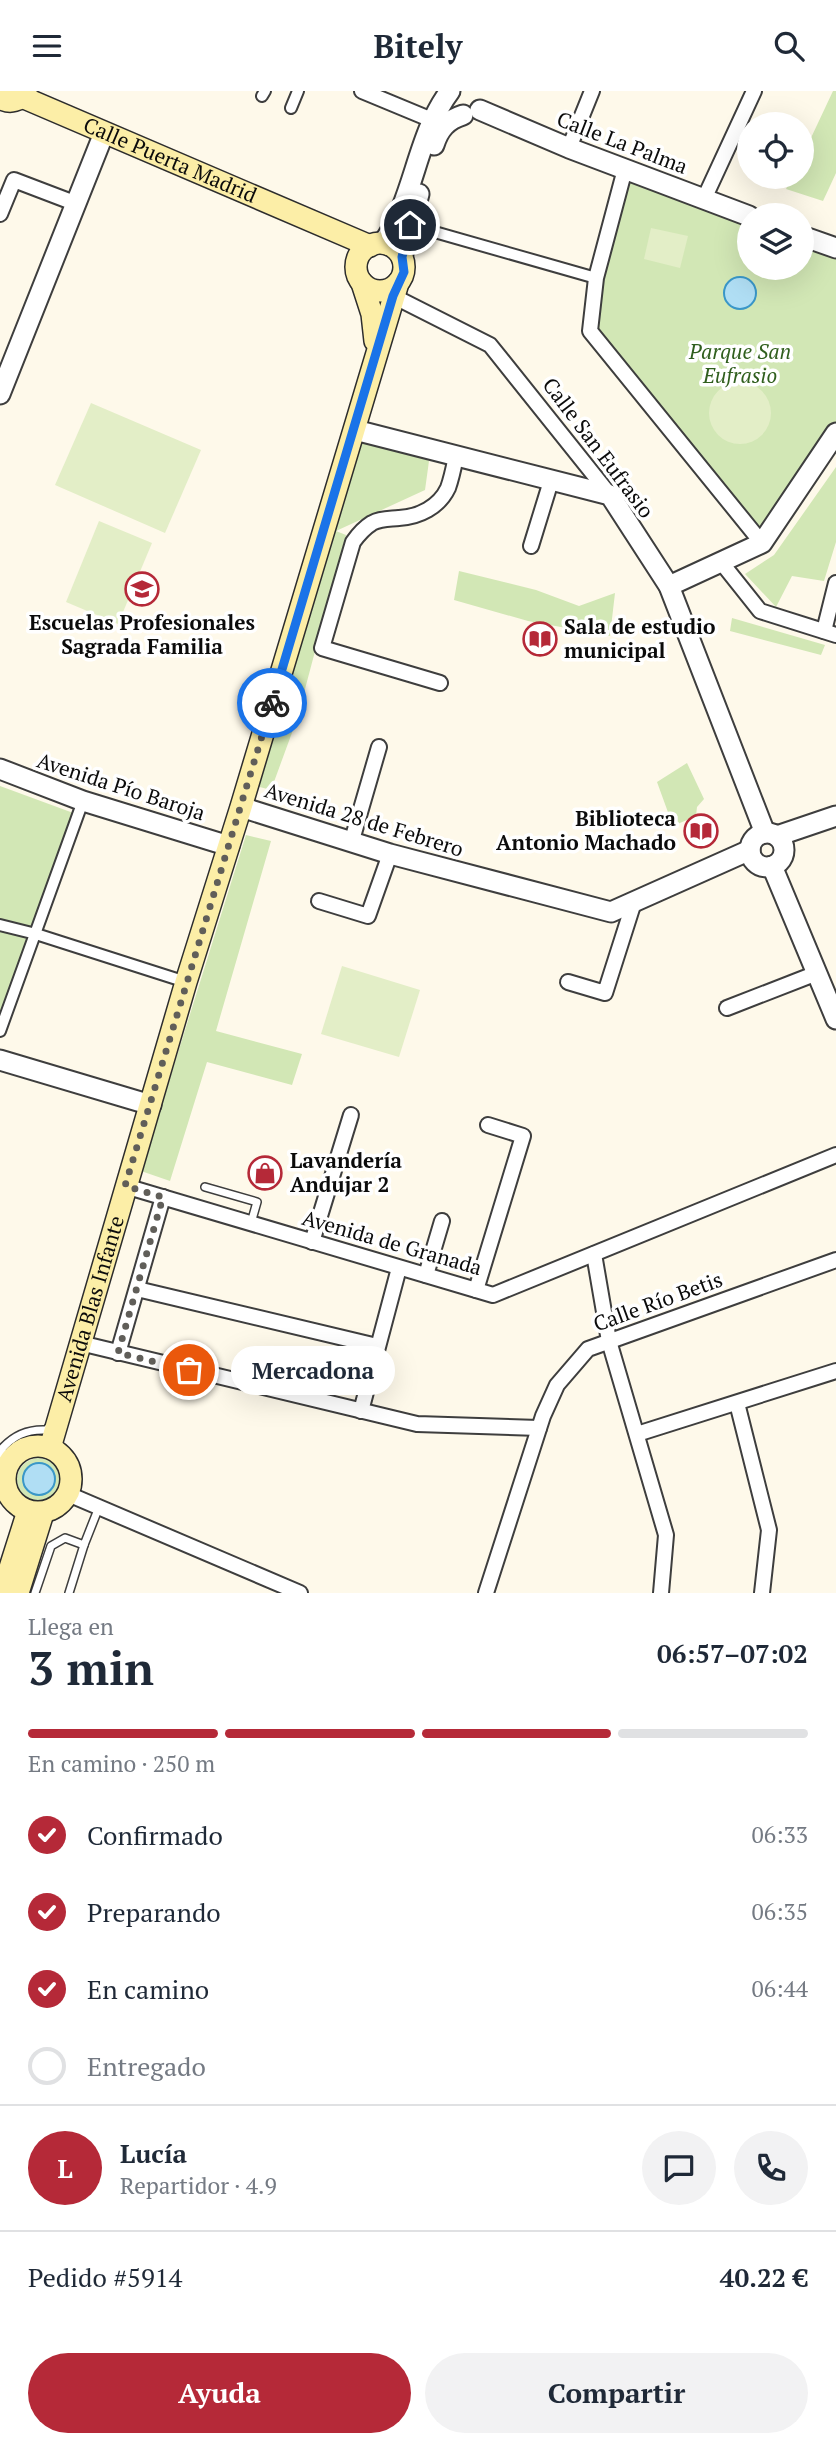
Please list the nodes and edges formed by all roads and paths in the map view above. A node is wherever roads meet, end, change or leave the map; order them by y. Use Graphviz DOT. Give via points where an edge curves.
graph roads {
  1 [pos="298,91"];
  2 [pos="362,91"];
  3 [pos="450,91"];
  4 [pos="592,91"];
  5 [pos="754,91"];
  6 [pos="24,94"];
  7 [pos="0,97"];
  8 [pos="475,105"];
  9 [pos="291,108"];
  10 [pos="432,120"];
  11 [pos="104,133"];
  12 [pos="569,148"];
  13 [pos="625,169"];
  14 [pos="704,199"];
  15 [pos="77,204"];
  16 [pos="737,211"];
  17 [pos="0,214"];
  18 [pos="318,224"];
  19 [pos="410,225"];
  20 [pos="814,240"];
  21 [pos="377,245"];
  22 [pos="836,248"];
  23 [pos="402,257"];
  24 [pos="360,275"];
  25 [pos="596,278"];
  26 [pos="395,290"];
  27 [pos="377,354"];
  28 [pos="0,394"];
  29 [pos="355,430"];
  30 [pos="836,433"];
  31 [pos="456,456"];
  32 [pos="551,481"];
  33 [pos="610,495"];
  34 [pos="762,543"];
  35 [pos="531,546"];
  36 [pos="720,562"];
  37 [pos="836,583"];
  38 [pos="669,586"];
  39 [pos="830,633"];
  40 [pos="440,683"];
  41 [pos="379,747"];
  42 [pos="0,769"];
  43 [pos="83,801"];
  44 [pos="241,807"];
  45 [pos="836,816"];
  46 [pos="768,831"];
  47 [pos="352,840"];
  48 [pos="229,846"];
  49 [pos="750,850"];
  50 [pos="390,854"];
  51 [pos="772,866"];
  52 [pos="319,901"];
  53 [pos="634,902"];
  54 [pos="0,925"];
  55 [pos="36,935"];
  56 [pos="817,973"];
  57 [pos="186,982"];
  58 [pos="568,982"];
  59 [pos="727,1008"];
  60 [pos="836,1019"];
  61 [pos="0,1031"];
  62 [pos="0,1060"];
  63 [pos="151,1105"];
  64 [pos="351,1115"];
  65 [pos="488,1125"];
  66 [pos="836,1155"];
  67 [pos="125,1186"];
  68 [pos="205,1187"];
  69 [pos="163,1197"];
  70 [pos="442,1220"];
  71 [pos="251,1224"];
  72 [pos="312,1242"];
  73 [pos="594,1254"];
  74 [pos="836,1260"];
  75 [pos="399,1268"];
  76 [pos="426,1275"];
  77 [pos="137,1289"];
  78 [pos="476,1290"];
  79 [pos="609,1342"];
  80 [pos="80,1343"];
  81 [pos="377,1346"];
  82 [pos="118,1353"];
  83 [pos="836,1371"];
  84 [pos="737,1403"];
  85 [pos="361,1411"];
  86 [pos="58,1419"];
  87 [pos="539,1428"];
  88 [pos="637,1434"];
  89 [pos="50,1448"];
  90 [pos="3,1457"];
  91 [pos="68,1494"];
  92 [pos="99,1507"];
  93 [pos="35,1512"];
  94 [pos="84,1545"];
  95 [pos="2,1593"];
  96 [pos="18,1593"];
  97 [pos="35,1593"];
  98 [pos="68,1593"];
  99 [pos="300,1593"];
  100 [pos="486,1593"];
  101 [pos="661,1593"];
  102 [pos="762,1593"];
  1 -- 9 [label="street"];
  2 -- 10 [label="street"];
  3 -- 8 [label="street" via="451,107"];
  3 -- 10 [label="street"];
  4 -- 12 [label="street"];
  5 -- 14 [label="street"];
  6 -- 7 [label="main road" via="10,101"];
  6 -- 11 [label="main road, Calle Puerta Madrid"];
  8 -- 12 [label="street, Calle La Palma"];
  8 -- 19 [label="street" via="446,124 437,136"];
  10 -- 21 [label="street" via="397,220"];
  11 -- 15 [label="street"];
  11 -- 18 [label="main road, Calle Puerta Madrid"];
  12 -- 13 [label="street, Calle La Palma"];
  13 -- 14 [label="street, Calle La Palma"];
  13 -- 25 [label="street"];
  14 -- 16 [label="street, Calle La Palma"];
  15 -- 17 [label="street" via="14,180"];
  15 -- 28 [label="street"];
  18 -- 21 [label="main road, Calle Puerta Madrid"];
  18 -- 24 [label="main road, Calle Puerta Madrid" via="337,240"];
  19 -- 23 [label="street"];
  19 -- 25 [label="street"];
  20 -- 22 [label="street"];
  21 -- 23 [label="main road" via="394,247"];
  21 -- 24 [label="main road" via="360,254"];
  23 -- 26 [label="main road" via="404,272"];
  24 -- 26 [label="main road" via="372,289"];
  24 -- 27 [label="main road, Calle Puerta Madrid" via="372,314"];
  25 -- 34 [label="street" via="590,331"];
  26 -- 27 [label="main road, Avenida Blas Infante"];
  26 -- 33 [label="street, Calle San Eufrasio" via="490,345"];
  27 -- 29 [label="main road, Avenida Blas Infante"];
  29 -- 31 [label="street"];
  29 -- 44 [label="main road, Avenida Blas Infante"];
  30 -- 34 [label="street"];
  31 -- 32 [label="street"];
  31 -- 40 [label="street" via="447,490 428,510 373,522 359,534 322,648"];
  32 -- 33 [label="street"];
  32 -- 35 [label="street"];
  33 -- 38 [label="street, Calle San Eufrasio"];
  34 -- 36 [label="street"];
  36 -- 38 [label="street"];
  36 -- 39 [label="street" via="760,611"];
  37 -- 39 [label="street"];
  38 -- 46 [label="street, Calle San Eufrasio"];
  41 -- 47 [label="street"];
  42 -- 43 [label="street, Avenida Pío Baroja"];
  43 -- 48 [label="street, Avenida Pío Baroja"];
  43 -- 55 [label="street"];
  44 -- 47 [label="street, Avenida 28 de Febrero"];
  44 -- 48 [label="main road, Avenida Blas Infante"];
  45 -- 46 [label="street"];
  46 -- 49 [label="street" via="752,841"];
  46 -- 51 [label="street" via="784,850 781,860"];
  47 -- 50 [label="street, Avenida 28 de Febrero"];
  48 -- 57 [label="main road, Avenida Blas Infante"];
  49 -- 51 [label="street" via="757,864"];
  49 -- 53 [label="street, Avenida 28 de Febrero"];
  50 -- 52 [label="street" via="368,916"];
  50 -- 53 [label="street, Avenida 28 de Febrero" via="611,912"];
  51 -- 56 [label="street"];
  53 -- 58 [label="street" via="605,993"];
  54 -- 55 [label="street"];
  55 -- 57 [label="street"];
  55 -- 61 [label="street"];
  56 -- 59 [label="street"];
  56 -- 60 [label="street"];
  57 -- 63 [label="main road, Avenida Blas Infante"];
  62 -- 63 [label="street"];
  63 -- 67 [label="main road, Avenida Blas Infante"];
  64 -- 72 [label="street"];
  65 -- 78 [label="street" via="523,1136"];
  66 -- 73 [label="street, Avenida de Granada"];
  67 -- 69 [label="street, Avenida de Granada"];
  67 -- 80 [label="main road, Avenida Blas Infante"];
  68 -- 71 [label="lane" via="257,1202"];
  69 -- 71 [label="street, Avenida de Granada"];
  69 -- 77 [label="street"];
  70 -- 76 [label="street"];
  71 -- 72 [label="street, Avenida de Granada"];
  72 -- 75 [label="street, Avenida de Granada"];
  73 -- 78 [label="street, Avenida de Granada" via="493,1295"];
  73 -- 79 [label="street"];
  74 -- 79 [label="street, Calle Río Betis"];
  75 -- 76 [label="street, Avenida de Granada"];
  75 -- 81 [label="street"];
  76 -- 78 [label="street, Avenida de Granada"];
  77 -- 81 [label="street"];
  77 -- 82 [label="street"];
  79 -- 87 [label="street, Calle Río Betis" via="588,1349 574,1364 557,1385"];
  79 -- 88 [label="street"];
  80 -- 82 [label="street"];
  80 -- 86 [label="main road, Avenida Blas Infante"];
  81 -- 85 [label="street"];
  82 -- 85 [label="street"];
  83 -- 84 [label="street"];
  84 -- 88 [label="street"];
  84 -- 102 [label="street" via="769,1530"];
  85 -- 87 [label="street" via="417,1425"];
  86 -- 89 [label="main road, Avenida Blas Infante"];
  86 -- 90 [label="lane" via="46,1430 34,1429 8,1441"];
  87 -- 100 [label="street, Calle Río Betis"];
  88 -- 101 [label="street" via="666,1535"];
  89 -- 90 [label="main road" via="32,1446"];
  89 -- 91 [label="main road" via="60,1454 71,1472"];
  90 -- 93 [label="main road" via="11,1500"];
  91 -- 92 [label="street"];
  91 -- 93 [label="main road" via="53,1509"];
  92 -- 94 [label="lane"];
  92 -- 99 [label="street"];
  93 -- 95 [label="main road"];
  93 -- 96 [label="main road"];
  94 -- 97 [label="lane" via="65,1538 51,1546"];
  94 -- 98 [label="lane"];
}
